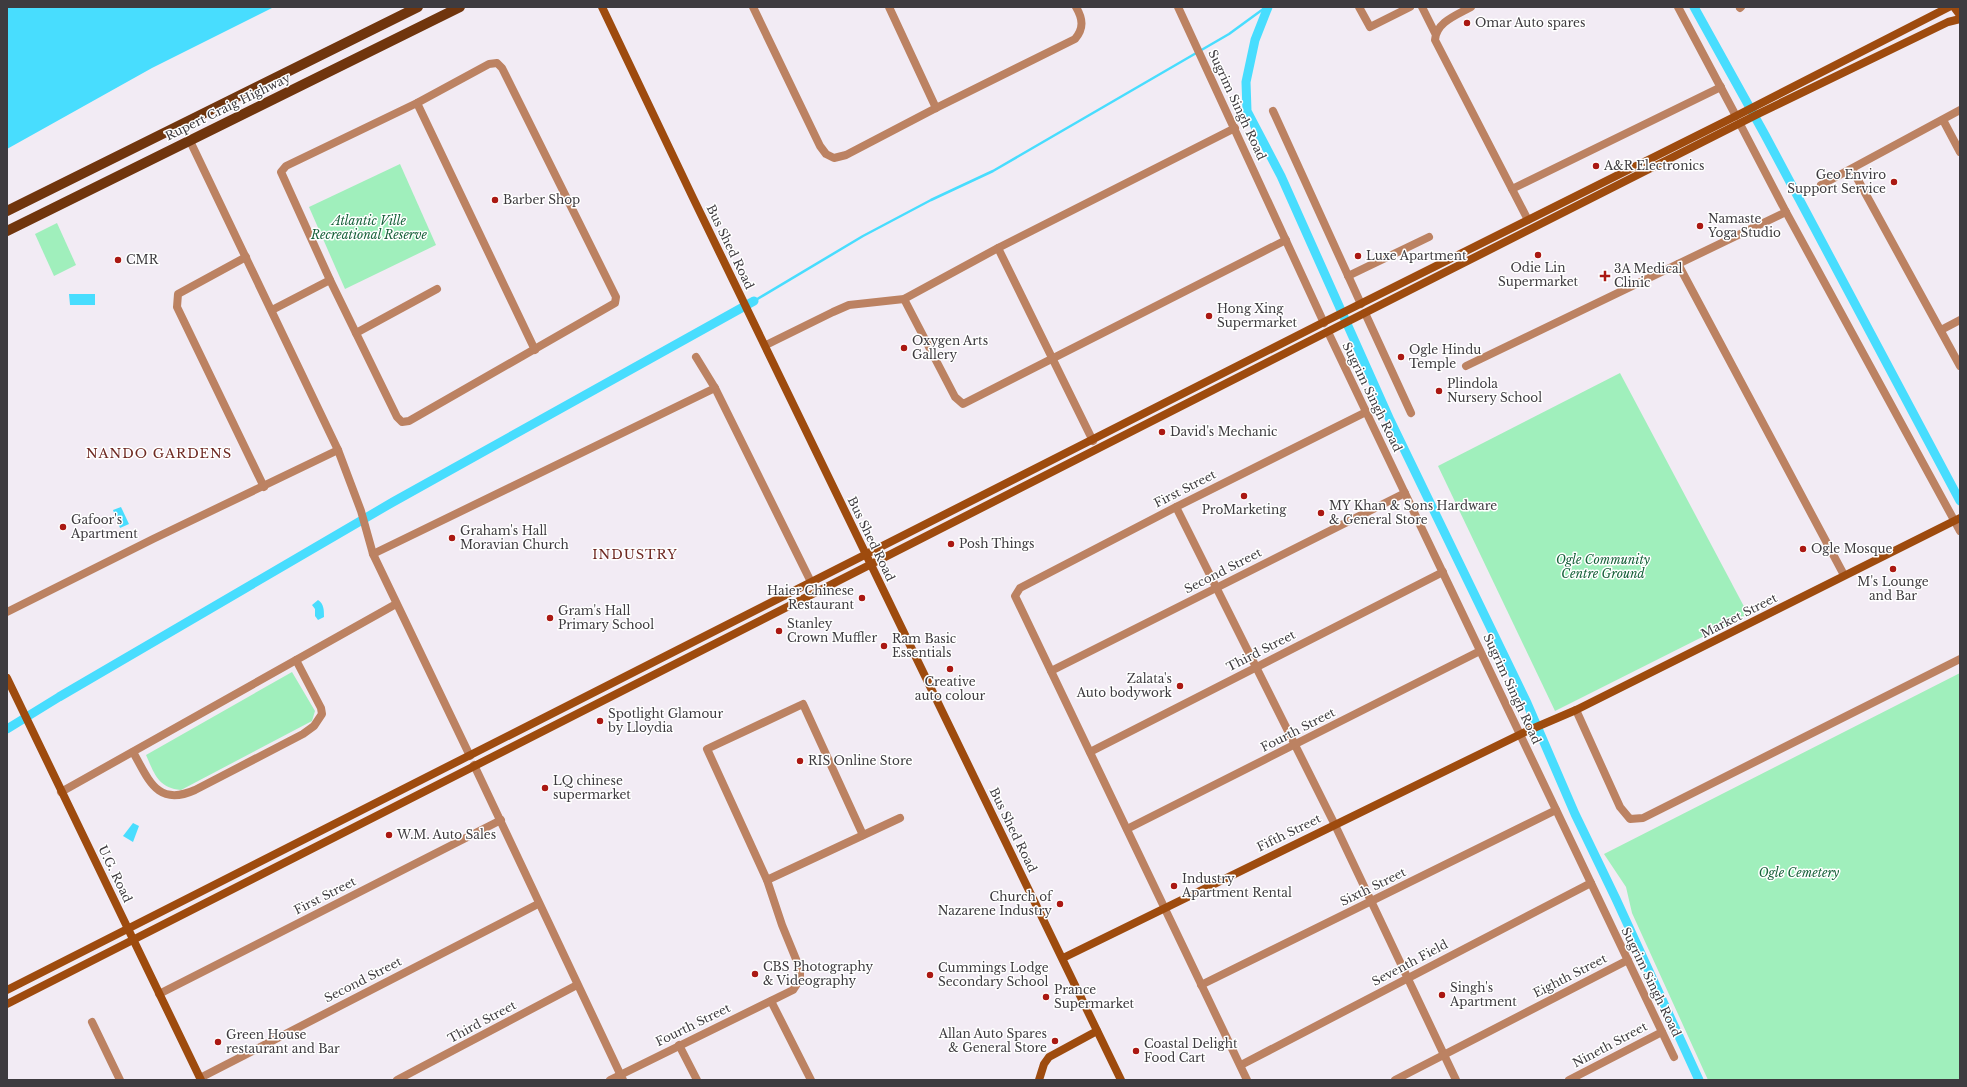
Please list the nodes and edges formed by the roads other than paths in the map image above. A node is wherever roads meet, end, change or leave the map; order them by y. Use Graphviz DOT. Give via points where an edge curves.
graph roads {
  1 [pos="418,7"];
  2 [pos="460,7"];
  3 [pos="602,7"];
  4 [pos="753,7"];
  5 [pos="889,7"];
  6 [pos="1076,7"];
  7 [pos="1178,7"];
  8 [pos="1359,7"];
  9 [pos="1410,7"];
  10 [pos="1422,7"];
  11 [pos="1471,7"];
  12 [pos="1678,7"];
  13 [pos="1949,7"];
  14 [pos="1954,7"];
  15 [pos="1960,15"];
  16 [pos="1960,19"];
  17 [pos="1435,33"];
  18 [pos="1721,87"];
  19 [pos="417,103"];
  20 [pos="936,108"];
  21 [pos="1960,110"];
  22 [pos="1756,111"];
  23 [pos="1273,112"];
  24 [pos="1742,118"];
  25 [pos="1943,120"];
  26 [pos="1235,128"];
  27 [pos="190,141"];
  28 [pos="1960,152"];
  29 [pos="1852,169"];
  30 [pos="1821,185"];
  31 [pos="1512,189"];
  32 [pos="7,211"];
  33 [pos="1786,212"];
  34 [pos="1528,220"];
  35 [pos="7,231"];
  36 [pos="1429,237"];
  37 [pos="1286,240"];
  38 [pos="998,248"];
  39 [pos="246,257"];
  40 [pos="1678,264"];
  41 [pos="1348,276"];
  42 [pos="330,280"];
  43 [pos="437,289"];
  44 [pos="904,299"];
  45 [pos="1360,305"];
  46 [pos="272,310"];
  47 [pos="1364,314"];
  48 [pos="1960,320"];
  49 [pos="1325,322"];
  50 [pos="1941,330"];
  51 [pos="1329,331"];
  52 [pos="356,333"];
  53 [pos="766,345"];
  54 [pos="535,350"];
  55 [pos="696,357"];
  56 [pos="1052,359"];
  57 [pos="1466,366"];
  58 [pos="1960,366"];
  59 [pos="715,388"];
  60 [pos="1366,412"];
  61 [pos="1411,413"];
  62 [pos="1092,441"];
  63 [pos="338,450"];
  64 [pos="264,487"];
  65 [pos="1405,492"];
  66 [pos="1176,507"];
  67 [pos="1958,519"];
  68 [pos="1960,532"];
  69 [pos="373,554"];
  70 [pos="865,556"];
  71 [pos="870,565"];
  72 [pos="1443,572"];
  73 [pos="1844,575"];
  74 [pos="811,582"];
  75 [pos="1217,587"];
  76 [pos="396,604"];
  77 [pos="7,612"];
  78 [pos="1480,651"];
  79 [pos="1960,659"];
  80 [pos="296,660"];
  81 [pos="1256,667"];
  82 [pos="1051,670"];
  83 [pos="7,678"];
  84 [pos="1576,710"];
  85 [pos="1523,732"];
  86 [pos="1295,745"];
  87 [pos="133,752"];
  88 [pos="1090,752"];
  89 [pos="470,756"];
  90 [pos="474,765"];
  91 [pos="62,792"];
  92 [pos="1556,810"];
  93 [pos="900,818"];
  94 [pos="501,820"];
  95 [pos="1335,825"];
  96 [pos="1127,829"];
  97 [pos="863,835"];
  98 [pos="767,880"];
  99 [pos="1591,883"];
  100 [pos="1371,901"];
  101 [pos="538,904"];
  102 [pos="1164,908"];
  103 [pos="128,928"];
  104 [pos="134,941"];
  105 [pos="1063,958"];
  106 [pos="1628,960"];
  107 [pos="1408,978"];
  108 [pos="577,985"];
  109 [pos="1201,985"];
  110 [pos="7,990"];
  111 [pos="159,994"];
  112 [pos="771,1000"];
  113 [pos="7,1004"];
  114 [pos="92,1022"];
  115 [pos="1097,1031"];
  116 [pos="1662,1032"];
  117 [pos="679,1046"];
  118 [pos="1444,1055"];
  119 [pos="1674,1057"];
  120 [pos="1241,1065"];
  121 [pos="621,1077"];
  122 [pos="200,1079"];
  123 [pos="120,1080"];
  124 [pos="397,1080"];
  125 [pos="610,1080"];
  126 [pos="697,1080"];
  127 [pos="811,1080"];
  128 [pos="1039,1080"];
  129 [pos="1121,1080"];
  130 [pos="1247,1080"];
  131 [pos="1395,1080"];
  132 [pos="1456,1080"];
  133 [pos="1569,1080"];
  1 -- 32 [label="main road, Rupert Craig Highway"];
  2 -- 27 [label="main road, Rupert Craig Highway"];
  3 -- 53 [label="main road, Bus Shed Road"];
  4 -- 20 [label="street" via="820,146 830,157 846,155"];
  5 -- 20 [label="street"];
  6 -- 20 [label="street" via="1082,27 1075,39"];
  7 -- 26 [label="street, Sugrim Singh Road"];
  8 -- 9 [label="street" via="1370,27"];
  10 -- 17 [label="street"];
  11 -- 17 [label="street" via="1440,25"];
  12 -- 18 [label="street"];
  13 -- 22 [label="main road"];
  14 -- 15 [label="main road"];
  16 -- 22 [label="main road" via="1948,22"];
  17 -- 31 [label="street" via="1435,40"];
  18 -- 24 [label="street"];
  18 -- 31 [label="street"];
  19 -- 42 [label="street" via="286,166 281,172"];
  19 -- 54 [label="street"];
  19 -- 54 [label="street" via="489,64 497,63 502,68 616,298 615,303"];
  21 -- 25 [label="street"];
  22 -- 24 [label="main road"];
  23 -- 41 [label="street"];
  24 -- 33 [label="street"];
  24 -- 34 [label="main road"];
  24 -- 47 [label="main road"];
  25 -- 28 [label="street"];
  25 -- 29 [label="street"];
  26 -- 37 [label="street, Sugrim Singh Road"];
  26 -- 38 [label="street"];
  27 -- 35 [label="main road, Rupert Craig Highway"];
  27 -- 39 [label="street"];
  29 -- 30 [label="street"];
  29 -- 50 [label="street"];
  31 -- 34 [label="street"];
  33 -- 40 [label="street"];
  33 -- 67 [label="street"];
  34 -- 45 [label="main road"];
  36 -- 41 [label="street"];
  37 -- 49 [label="street, Sugrim Singh Road"];
  37 -- 56 [label="street"];
  38 -- 44 [label="street"];
  38 -- 56 [label="street"];
  39 -- 46 [label="street"];
  39 -- 64 [label="street" via="178,294 177,307"];
  40 -- 57 [label="street"];
  40 -- 73 [label="street"];
  41 -- 45 [label="street"];
  42 -- 46 [label="street"];
  42 -- 52 [label="street"];
  43 -- 52 [label="street"];
  44 -- 53 [label="street" via="849,305"];
  44 -- 56 [label="street" via="954,397 961,403 966,403"];
  45 -- 49 [label="main road"];
  46 -- 63 [label="street"];
  47 -- 51 [label="main road"];
  47 -- 61 [label="street"];
  48 -- 50 [label="street"];
  49 -- 62 [label="main road"];
  50 -- 58 [label="street"];
  51 -- 60 [label="street, Sugrim Singh Road"];
  51 -- 71 [label="main road"];
  52 -- 54 [label="street" via="397,417 402,422 409,421"];
  53 -- 70 [label="main road, Bus Shed Road"];
  55 -- 59 [label="street"];
  56 -- 62 [label="street"];
  59 -- 69 [label="street"];
  59 -- 74 [label="street"];
  60 -- 65 [label="street, Sugrim Singh Road"];
  60 -- 66 [label="street, First Street"];
  62 -- 70 [label="main road"];
  63 -- 64 [label="street"];
  63 -- 69 [label="street" via="361,511"];
  64 -- 77 [label="street"];
  65 -- 72 [label="street, Sugrim Singh Road"];
  65 -- 75 [label="street, Second Street"];
  66 -- 75 [label="street"];
  66 -- 82 [label="street, First Street" via="1016,592 1015,596"];
  67 -- 68 [label="street"];
  67 -- 73 [label="main road, Market Street"];
  69 -- 76 [label="street"];
  70 -- 71 [label="main road, Bus Shed Road"];
  70 -- 74 [label="main road"];
  71 -- 90 [label="main road"];
  71 -- 105 [label="main road, Bus Shed Road"];
  72 -- 78 [label="street, Sugrim Singh Road"];
  72 -- 81 [label="street, Third Street"];
  73 -- 84 [label="main road, Market Street"];
  74 -- 89 [label="main road"];
  75 -- 81 [label="street"];
  75 -- 82 [label="street, Second Street"];
  76 -- 80 [label="street"];
  76 -- 89 [label="street"];
  78 -- 85 [label="street, Sugrim Singh Road"];
  78 -- 86 [label="street, Fourth Street"];
  79 -- 84 [label="street" via="1643,818 1630,819 1620,808"];
  80 -- 87 [label="street"];
  80 -- 87 [label="street" via="322,714 314,726 303,734 178,797 164,794 152,785"];
  81 -- 86 [label="street"];
  81 -- 88 [label="street, Third Street"];
  82 -- 88 [label="street"];
  83 -- 91 [label="main road, U.G. Road"];
  84 -- 85 [label="main road, Market Street"];
  85 -- 92 [label="street, Sugrim Singh Road"];
  85 -- 95 [label="main road, Fifth Street"];
  86 -- 95 [label="street"];
  86 -- 96 [label="street, Fourth Street"];
  87 -- 91 [label="street"];
  88 -- 96 [label="street"];
  89 -- 103 [label="main road"];
  90 -- 94 [label="street"];
  90 -- 104 [label="main road"];
  91 -- 103 [label="main road, U.G. Road"];
  92 -- 99 [label="street, Sugrim Singh Road"];
  92 -- 100 [label="street, Sixth Street"];
  93 -- 97 [label="street"];
  94 -- 101 [label="street"];
  94 -- 111 [label="street, First Street"];
  95 -- 100 [label="street"];
  95 -- 102 [label="main road, Fifth Street"];
  96 -- 102 [label="street"];
  97 -- 98 [label="street"];
  97 -- 98 [label="street" via="803,704 707,749"];
  98 -- 112 [label="street, Fourth Street" via="800,969 799,983 793,990"];
  99 -- 106 [label="street, Sugrim Singh Road"];
  99 -- 107 [label="street, Seventh Field"];
  100 -- 107 [label="street"];
  100 -- 109 [label="street, Sixth Street"];
  101 -- 108 [label="street"];
  101 -- 122 [label="street, Second Street"];
  102 -- 105 [label="main road, Fifth Street"];
  102 -- 109 [label="street"];
  103 -- 104 [label="main road, U.G. Road"];
  103 -- 110 [label="main road"];
  104 -- 111 [label="main road, U.G. Road"];
  104 -- 113 [label="main road"];
  105 -- 115 [label="main road, Bus Shed Road"];
  106 -- 116 [label="street, Sugrim Singh Road"];
  106 -- 118 [label="street, Eighth Street"];
  107 -- 118 [label="street"];
  107 -- 120 [label="street, Seventh Field"];
  108 -- 121 [label="street"];
  108 -- 124 [label="street, Third Street"];
  109 -- 120 [label="street"];
  111 -- 122 [label="main road, U.G. Road"];
  112 -- 117 [label="street, Fourth Street"];
  112 -- 127 [label="street"];
  114 -- 123 [label="street"];
  115 -- 128 [label="main road" via="1049,1057"];
  115 -- 129 [label="main road, Bus Shed Road"];
  116 -- 119 [label="street, Sugrim Singh Road"];
  116 -- 133 [label="street, Nineth Street"];
  117 -- 121 [label="street, Fourth Street"];
  117 -- 126 [label="street"];
  118 -- 131 [label="street, Eighth Street"];
  118 -- 132 [label="street"];
  120 -- 130 [label="street"];
  121 -- 125 [label="street, Fourth Street"];
}
